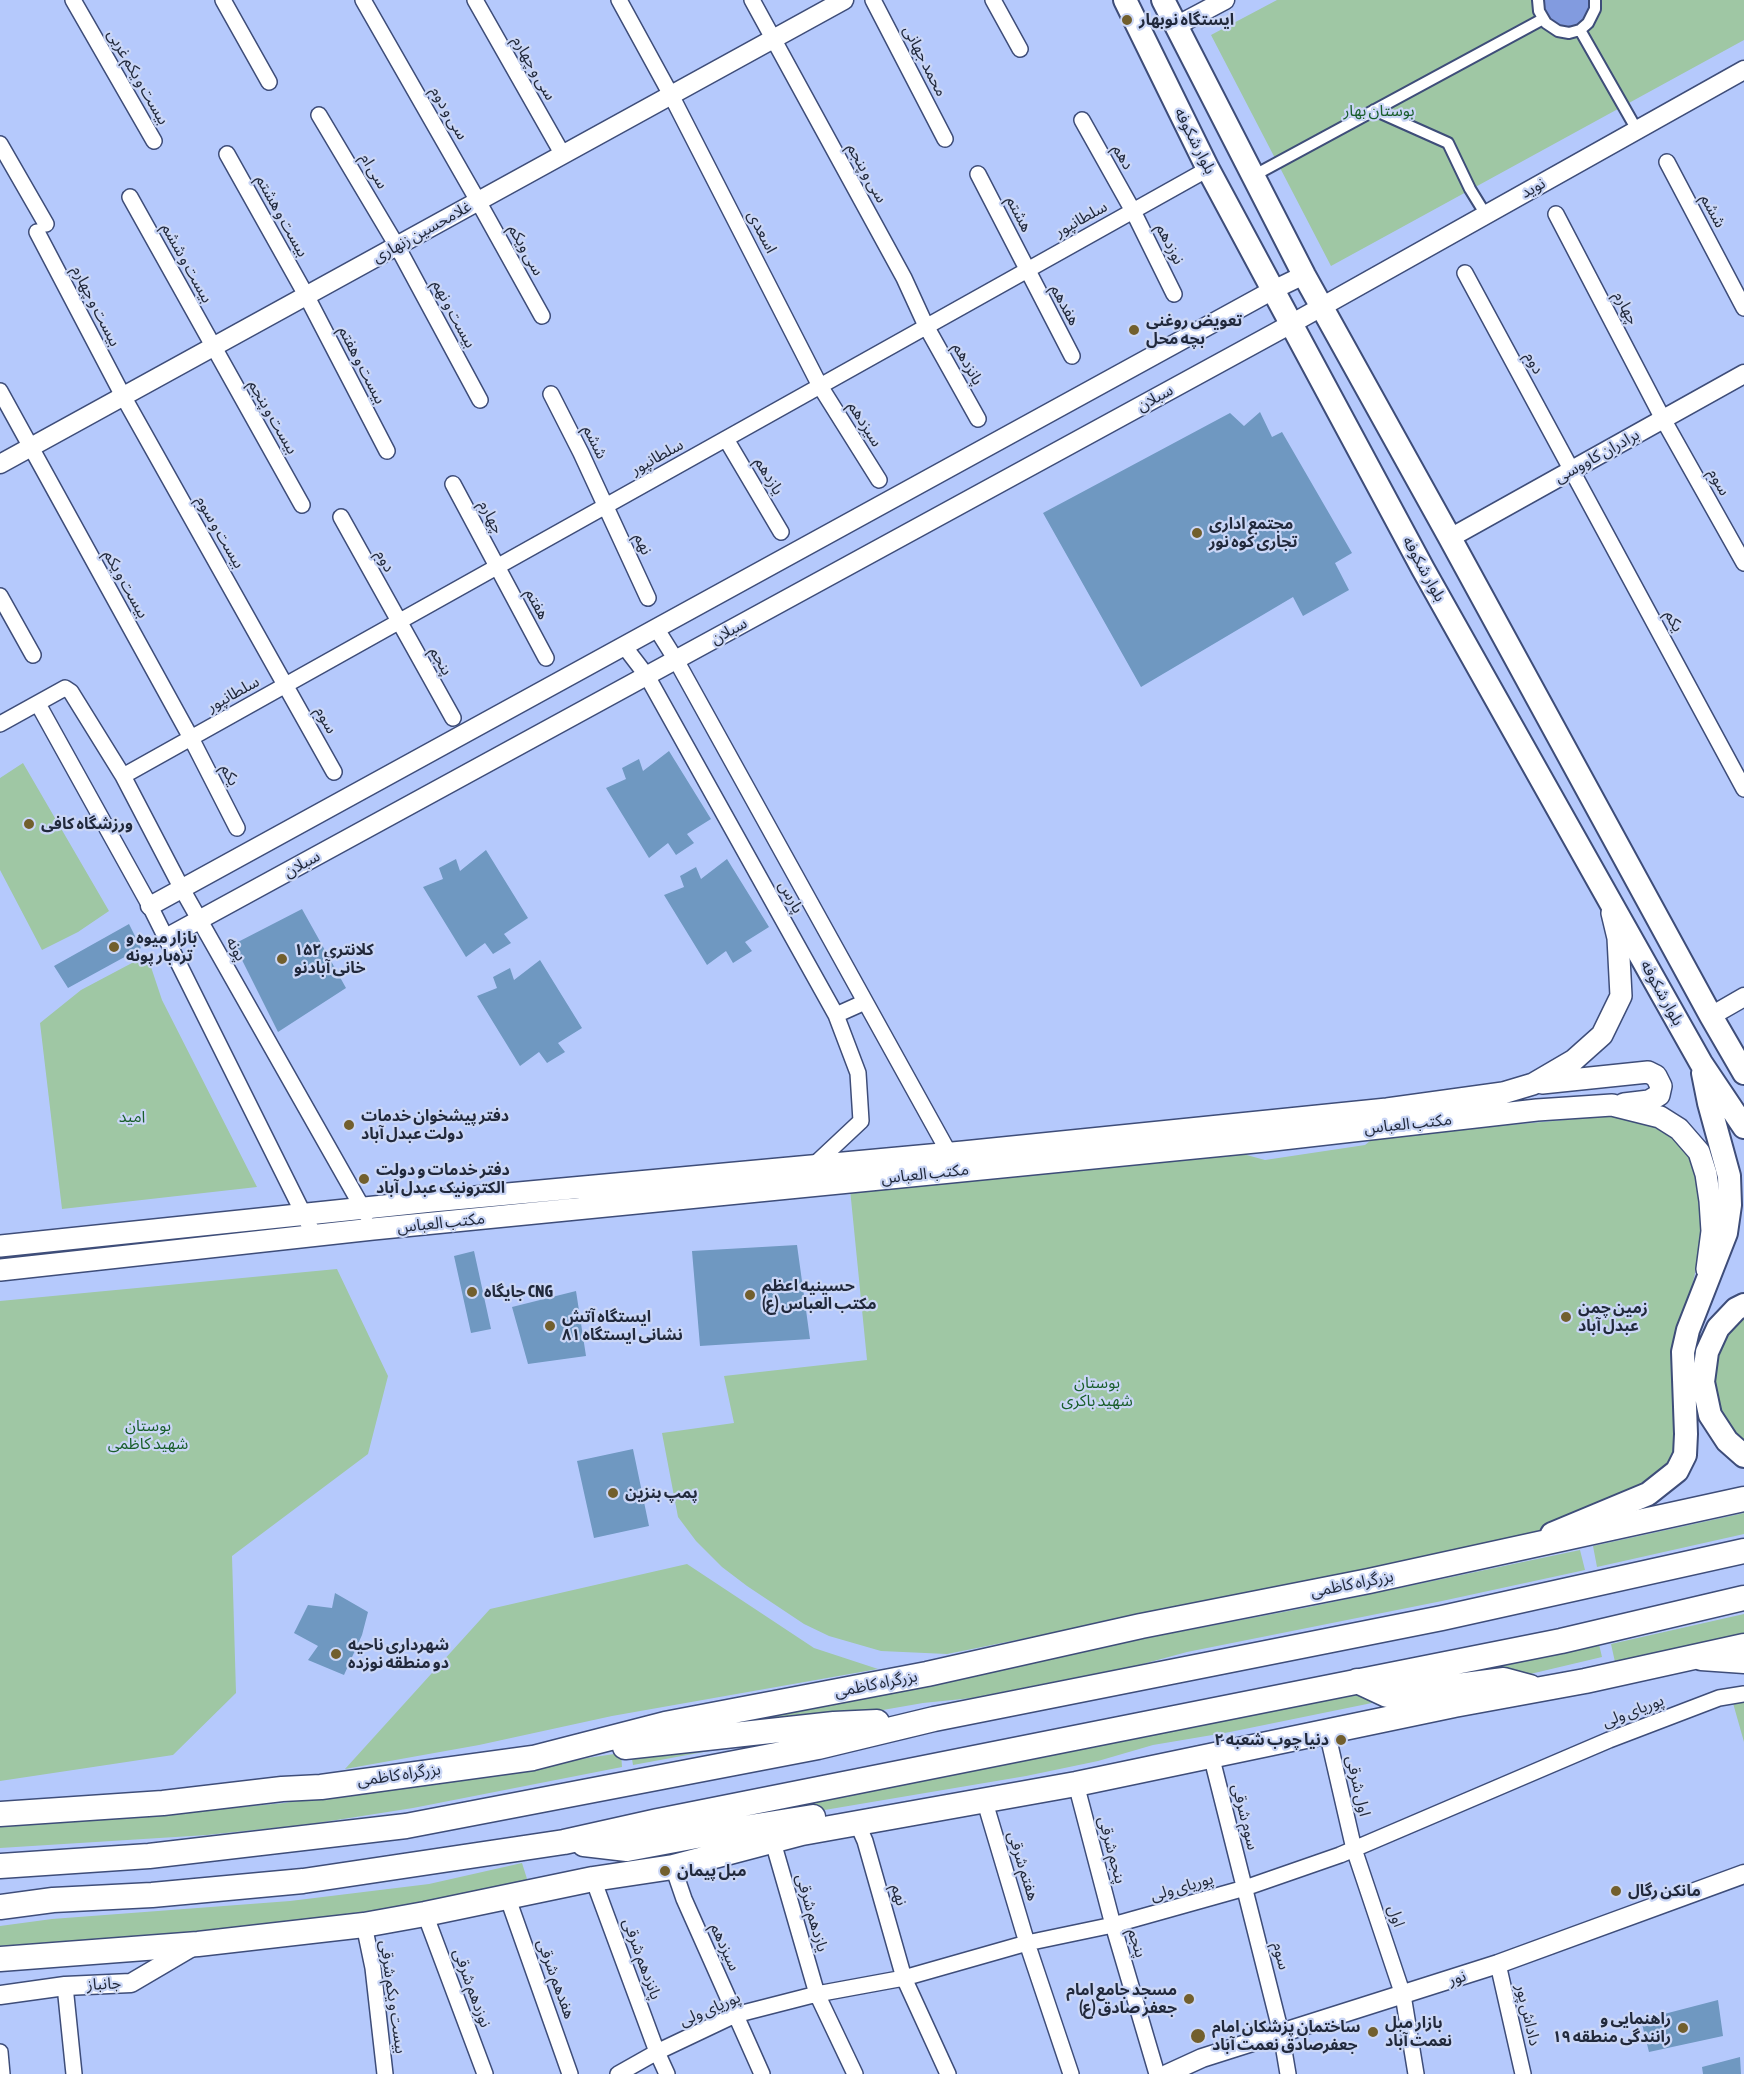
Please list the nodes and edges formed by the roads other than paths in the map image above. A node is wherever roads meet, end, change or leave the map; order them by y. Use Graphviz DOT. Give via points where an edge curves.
graph roads {
  1 [pos="73,0"];
  2 [pos="223,0"];
  3 [pos="363,0"];
  4 [pos="475,0"];
  5 [pos="619,0"];
  6 [pos="752,0"];
  7 [pos="844,0"];
  8 [pos="873,0"];
  9 [pos="993,0"];
  10 [pos="1125,0"];
  11 [pos="1163,0"];
  12 [pos="1225,0"];
  13 [pos="1538,0"];
  14 [pos="1595,0"];
  15 [pos="1543,19"];
  16 [pos="1176,26"];
  17 [pos="1580,30"];
  18 [pos="773,39"];
  19 [pos="1020,49"];
  20 [pos="1744,70"];
  21 [pos="269,81"];
  22 [pos="671,95"];
  23 [pos="1374,110"];
  24 [pos="319,115"];
  25 [pos="1082,120"];
  26 [pos="1637,130"];
  27 [pos="945,139"];
  28 [pos="154,141"];
  29 [pos="0,144"];
  30 [pos="227,154"];
  31 [pos="563,155"];
  32 [pos="1667,162"];
  33 [pos="1208,169"];
  34 [pos="978,174"];
  35 [pos="1253,176"];
  36 [pos="130,197"];
  37 [pos="478,201"];
  38 [pos="1133,211"];
  39 [pos="1556,214"];
  40 [pos="1486,215"];
  41 [pos="397,246"];
  42 [pos="1027,270"];
  43 [pos="1465,273"];
  44 [pos="1304,275"];
  45 [pos="1273,290"];
  46 [pos="1174,294"];
  47 [pos="306,296"];
  48 [pos="1322,306"];
  49 [pos="1744,308"];
  50 [pos="542,316"];
  51 [pos="1291,324"];
  52 [pos="926,326"];
  53 [pos="213,347"];
  54 [pos="1072,357"];
  55 [pos="1744,374"];
  56 [pos="820,386"];
  57 [pos="0,391"];
  58 [pos="551,394"];
  59 [pos="123,396"];
  60 [pos="480,400"];
  61 [pos="978,419"];
  62 [pos="1663,419"];
  63 [pos="726,439"];
  64 [pos="30,447"];
  65 [pos="387,451"];
  66 [pos="0,464"];
  67 [pos="1572,470"];
  68 [pos="879,480"];
  69 [pos="453,484"];
  70 [pos="302,505"];
  71 [pos="606,506"];
  72 [pos="341,517"];
  73 [pos="781,532"];
  74 [pos="1450,538"];
  75 [pos="1744,563"];
  76 [pos="497,567"];
  77 [pos="0,596"];
  78 [pos="648,598"];
  79 [pos="398,622"];
  80 [pos="656,628"];
  81 [pos="624,646"];
  82 [pos="33,655"];
  83 [pos="546,658"];
  84 [pos="676,660"];
  85 [pos="647,676"];
  86 [pos="286,685"];
  87 [pos="38,704"];
  88 [pos="453,718"];
  89 [pos="0,724"];
  90 [pos="191,738"];
  91 [pos="334,772"];
  92 [pos="123,776"];
  93 [pos="1744,789"];
  94 [pos="237,828"];
  95 [pos="182,889"];
  96 [pos="1609,899"];
  97 [pos="150,906"];
  98 [pos="200,920"];
  99 [pos="166,938"];
  100 [pos="1744,998"];
  101 [pos="865,1002"];
  102 [pos="836,1015"];
  103 [pos="1711,1016"];
  104 [pos="1701,1063"];
  105 [pos="1744,1073"];
  106 [pos="1533,1084"];
  107 [pos="1612,1106"];
  108 [pos="1744,1127"];
  109 [pos="951,1162"];
  110 [pos="813,1166"];
  111 [pos="506,1206"];
  112 [pos="363,1209"];
  113 [pos="304,1216"];
  114 [pos="373,1229"];
  115 [pos="314,1235"];
  116 [pos="0,1246"];
  117 [pos="0,1270"];
  118 [pos="1703,1287"];
  119 [pos="1744,1305"];
  120 [pos="1744,1456"];
  121 [pos="1744,1498"];
  122 [pos="1517,1549"];
  123 [pos="1744,1551"];
  124 [pos="1744,1598"];
  125 [pos="1744,1646"];
  126 [pos="1682,1660"];
  127 [pos="1744,1664"];
  128 [pos="1357,1682"];
  129 [pos="1540,1690"];
  130 [pos="1744,1694"];
  131 [pos="933,1719"];
  132 [pos="1327,1732"];
  133 [pos="1211,1755"];
  134 [pos="532,1758"];
  135 [pos="1076,1784"];
  136 [pos="984,1799"];
  137 [pos="928,1810"];
  138 [pos="0,1814"];
  139 [pos="857,1823"];
  140 [pos="564,1842"];
  141 [pos="773,1842"];
  142 [pos="1354,1849"];
  143 [pos="0,1866"];
  144 [pos="673,1867"];
  145 [pos="1744,1874"];
  146 [pos="593,1879"];
  147 [pos="1245,1888"];
  148 [pos="507,1896"];
  149 [pos="53,1900"];
  150 [pos="0,1907"];
  151 [pos="425,1914"];
  152 [pos="0,1915"];
  153 [pos="364,1925"];
  154 [pos="1113,1925"];
  155 [pos="1027,1942"];
  156 [pos="198,1944"];
  157 [pos="0,1959"];
  158 [pos="1498,1964"];
  159 [pos="904,1978"];
  160 [pos="65,1986"];
  161 [pos="817,1994"];
  162 [pos="0,1995"];
  163 [pos="1403,1995"];
  164 [pos="735,2015"];
  165 [pos="1281,2033"];
  166 [pos="0,2052"];
  167 [pos="657,2052"];
  168 [pos="3,2074"];
  169 [pos="74,2074"];
  170 [pos="385,2074"];
  171 [pos="485,2074"];
  172 [pos="570,2074"];
  173 [pos="618,2074"];
  174 [pos="667,2074"];
  175 [pos="762,2074"];
  176 [pos="855,2074"];
  177 [pos="948,2074"];
  178 [pos="1071,2074"];
  179 [pos="1157,2074"];
  180 [pos="1167,2074"];
  181 [pos="1287,2074"];
  182 [pos="1416,2074"];
  183 [pos="1523,2074"];
  1 -- 28 [label="street, بیست و یکم غربی"];
  2 -- 21 [label="street"];
  3 -- 37 [label="street, سی و دوم"];
  4 -- 31 [label="street, سی و چهارم"];
  5 -- 22 [label="street, اسعدی"];
  6 -- 18 [label="street, سی و پنجم"];
  7 -- 18 [label="street, غلامحسین زنهاری"];
  8 -- 27 [label="street, محمد جهانی"];
  9 -- 19 [label="street"];
  10 -- 33 [label="main road, بلوار شکوفه"];
  11 -- 16 [label="main road, بلوار شکوفه"];
  12 -- 16 [label="street"];
  13 -- 15 [label="street"];
  14 -- 17 [label="street" via="1592,17"];
  15 -- 17 [label="street" via="1557,31"];
  15 -- 23 [label="street"];
  16 -- 35 [label="main road, بلوار شکوفه"];
  17 -- 26 [label="street"];
  18 -- 22 [label="street, غلامحسین زنهاری"];
  18 -- 52 [label="street, سی و پنجم" via="904,278"];
  20 -- 26 [label="street, نوید"];
  22 -- 31 [label="street, غلامحسین زنهاری"];
  22 -- 56 [label="street, اسعدی"];
  23 -- 35 [label="street"];
  23 -- 40 [label="street" via="1448,143"];
  24 -- 41 [label="street, سی ام"];
  25 -- 38 [label="street, دهم"];
  26 -- 40 [label="street, نوید"];
  29 -- 59 [label="street, بیست و چهارم"];
  30 -- 47 [label="street, بیست و هشتم"];
  31 -- 37 [label="street, غلامحسین زنهاری"];
  32 -- 49 [label="street, ششم"];
  33 -- 38 [label="street, سلطانپور"];
  33 -- 45 [label="main road, بلوار شکوفه"];
  34 -- 42 [label="street, هشتم"];
  35 -- 44 [label="main road, بلوار شکوفه"];
  36 -- 53 [label="street, بیست و ششم"];
  37 -- 41 [label="street, غلامحسین زنهاری"];
  37 -- 50 [label="street, سی ویکم"];
  38 -- 42 [label="street, سلطانپور"];
  38 -- 46 [label="street, نوزدهم"];
  39 -- 62 [label="street, چهارم"];
  40 -- 48 [label="street, نوید"];
  41 -- 47 [label="street, غلامحسین زنهاری"];
  41 -- 60 [label="street, بیست و نهم"];
  42 -- 52 [label="street, سلطانپور"];
  42 -- 54 [label="street, هفدهم"];
  43 -- 67 [label="street, دوم"];
  44 -- 45 [label="street"];
  44 -- 48 [label="main road, بلوار شکوفه"];
  45 -- 51 [label="main road, بلوار شکوفه"];
  45 -- 80 [label="street"];
  47 -- 53 [label="street, غلامحسین زنهاری"];
  47 -- 65 [label="street, بیست و هفتم"];
  48 -- 51 [label="street, سبلان"];
  48 -- 74 [label="main road, بلوار شکوفه"];
  51 -- 84 [label="street, سبلان"];
  51 -- 96 [label="main road, بلوار شکوفه"];
  52 -- 56 [label="street, سلطانپور"];
  52 -- 61 [label="street, پانزدهم"];
  53 -- 59 [label="street, غلامحسین زنهاری"];
  53 -- 70 [label="street, بیست و پنجم"];
  55 -- 62 [label="street, برادران کاووسی"];
  56 -- 63 [label="street, سلطانپور"];
  56 -- 68 [label="street, سیزدهم"];
  57 -- 64 [label="street, بیست و یکم"];
  58 -- 71 [label="street, ششم"];
  59 -- 64 [label="street, غلامحسین زنهاری"];
  59 -- 86 [label="street, بیست و سوم"];
  62 -- 67 [label="street, برادران کاووسی"];
  62 -- 75 [label="street, سوم"];
  63 -- 71 [label="street, سلطانپور"];
  63 -- 73 [label="street, یازدهم"];
  64 -- 66 [label="street, غلامحسین زنهاری"];
  64 -- 90 [label="street, بیست و یکم"];
  67 -- 74 [label="street, برادران کاووسی"];
  67 -- 93 [label="street, یکم"];
  69 -- 76 [label="street, چهارم"];
  71 -- 76 [label="street, سلطانپور"];
  71 -- 78 [label="street, نهم"];
  72 -- 79 [label="street, دوم"];
  74 -- 103 [label="main road, بلوار شکوفه"];
  76 -- 79 [label="street, سلطانپور"];
  76 -- 83 [label="street, هفتم"];
  77 -- 82 [label="street"];
  79 -- 86 [label="street, سلطانپور"];
  79 -- 88 [label="street, پنجم"];
  80 -- 81 [label="street"];
  80 -- 84 [label="street, پارس"];
  81 -- 85 [label="street, پارس"];
  81 -- 95 [label="street"];
  84 -- 85 [label="street, سبلان"];
  84 -- 101 [label="street, پارس"];
  85 -- 98 [label="street, سبلان"];
  85 -- 102 [label="street, پارس"];
  86 -- 90 [label="street, سلطانپور"];
  86 -- 91 [label="street, سوم"];
  87 -- 89 [label="street"];
  87 -- 92 [label="street, پونه" via="66,688 71,692"];
  87 -- 97 [label="street"];
  90 -- 92 [label="street, سلطانپور"];
  90 -- 94 [label="street, یکم"];
  92 -- 95 [label="street, پونه"];
  95 -- 97 [label="street"];
  95 -- 98 [label="street, پونه"];
  96 -- 104 [label="main road, بلوار شکوفه"];
  96 -- 106 [label="main road, مکتب العباس" via="1618,938 1621,996 1602,1035 1574,1060"];
  97 -- 99 [label="street"];
  98 -- 99 [label="street, سبلان"];
  98 -- 112 [label="street, پونه"];
  99 -- 113 [label="street"];
  100 -- 103 [label="street"];
  101 -- 102 [label="street"];
  101 -- 109 [label="street, پارس"];
  102 -- 110 [label="street, پارس" via="858,1073 861,1120"];
  103 -- 105 [label="main road, بلوار شکوفه"];
  104 -- 108 [label="main road, بلوار شکوفه"];
  104 -- 118 [label="main road" via="1729,1176 1730,1205 1716,1262"];
  106 -- 107 [label="main road" via="1648,1072 1656,1076 1661,1086 1659,1095 1649,1101"];
  106 -- 109 [label="main road, مکتب العباس" via="1503,1093 1387,1109"];
  107 -- 109 [label="main road, مکتب العباس" via="1537,1110 1265,1141"];
  107 -- 118 [label="main road, مکتب العباس" via="1660,1117 1678,1129 1699,1152 1706,1174 1712,1231"];
  109 -- 110 [label="main road, مکتب العباس"];
  109 -- 111 [label="main road, مکتب العباس"];
  110 -- 111 [label="main road, مکتب العباس"];
  111 -- 112 [label="main road, مکتب العباس"];
  111 -- 114 [label="main road, مکتب العباس"];
  112 -- 113 [label="main road, مکتب العباس"];
  112 -- 114 [label="street, پونه"];
  113 -- 115 [label="street"];
  113 -- 116 [label="main road, مکتب العباس"];
  114 -- 115 [label="main road, مکتب العباس"];
  115 -- 117 [label="main road, مکتب العباس"];
  118 -- 122 [label="main road" via="1683,1352 1685,1455 1677,1471 1648,1494"];
  119 -- 120 [label="main road" via="1718,1328 1707,1352 1703,1382 1710,1415 1727,1441"];
  121 -- 122 [label="highway, بزرگراه کاظمی"];
  122 -- 134 [label="highway, بزرگراه کاظمی" via="927,1674 665,1724"];
  123 -- 131 [label="highway" via="1442,1618"];
  124 -- 128 [label="highway" via="1561,1641"];
  125 -- 126 [label="highway"];
  126 -- 127 [label="street"];
  126 -- 129 [label="highway"];
  128 -- 129 [label="highway" via="1387,1695 1504,1680"];
  128 -- 140 [label="highway"];
  129 -- 132 [label="highway"];
  130 -- 142 [label="street, پوریای ولی" via="1719,1698 1609,1740"];
  131 -- 134 [label="highway" via="834,1724"];
  131 -- 143 [label="highway" via="818,1747 406,1826 149,1856"];
  132 -- 133 [label="highway"];
  132 -- 142 [label="street, اول شرقی"];
  133 -- 135 [label="highway"];
  133 -- 147 [label="street, سوم شرقی"];
  134 -- 138 [label="highway, بزرگراه کاظمی" via="321,1787"];
  135 -- 136 [label="highway"];
  135 -- 154 [label="street, پنجم شرقی"];
  136 -- 137 [label="highway"];
  136 -- 155 [label="street, هفتم شرقی"];
  137 -- 139 [label="highway"];
  137 -- 140 [label="highway" via="850,1812 627,1849"];
  139 -- 141 [label="highway"];
  139 -- 159 [label="street, نهم"];
  140 -- 149 [label="highway" via="303,1881"];
  141 -- 144 [label="highway"];
  141 -- 161 [label="street, یازدهم شرقی"];
  142 -- 147 [label="street, پوریای ولی"];
  142 -- 163 [label="street, اول"];
  144 -- 146 [label="highway"];
  144 -- 164 [label="street, سیزدهم"];
  145 -- 158 [label="street, نور"];
  146 -- 148 [label="highway"];
  146 -- 167 [label="street, پانزدهم شرقی"];
  147 -- 154 [label="street, پوریای ولی"];
  147 -- 165 [label="street, سوم"];
  148 -- 151 [label="highway"];
  148 -- 172 [label="street, هفدهم شرقی"];
  149 -- 150 [label="highway"];
  149 -- 152 [label="highway"];
  151 -- 153 [label="highway"];
  151 -- 171 [label="street, نوزدهم شرقی"];
  153 -- 156 [label="highway"];
  153 -- 170 [label="street, بیست و یکم شرقی"];
  154 -- 155 [label="street, پوریای ولی"];
  154 -- 179 [label="street, پنجم"];
  155 -- 159 [label="street, پوریای ولی"];
  155 -- 178 [label="street"];
  156 -- 157 [label="highway"];
  156 -- 160 [label="street, جانباز" via="131,1983"];
  158 -- 163 [label="street, نور"];
  158 -- 183 [label="street, داداش پور"];
  159 -- 161 [label="street, پوریای ولی"];
  159 -- 177 [label="street, نهم"];
  160 -- 162 [label="street, جانباز"];
  160 -- 169 [label="street"];
  161 -- 164 [label="street, پوریای ولی"];
  161 -- 176 [label="street"];
  163 -- 165 [label="street, نور"];
  163 -- 182 [label="street"];
  164 -- 167 [label="street, پوریای ولی"];
  164 -- 175 [label="street, سیزدهم"];
  165 -- 180 [label="street, نور" via="1202,2058"];
  165 -- 181 [label="street, سوم"];
  166 -- 168 [label="street"];
  167 -- 173 [label="street, پوریای ولی"];
  167 -- 174 [label="street"];
}
